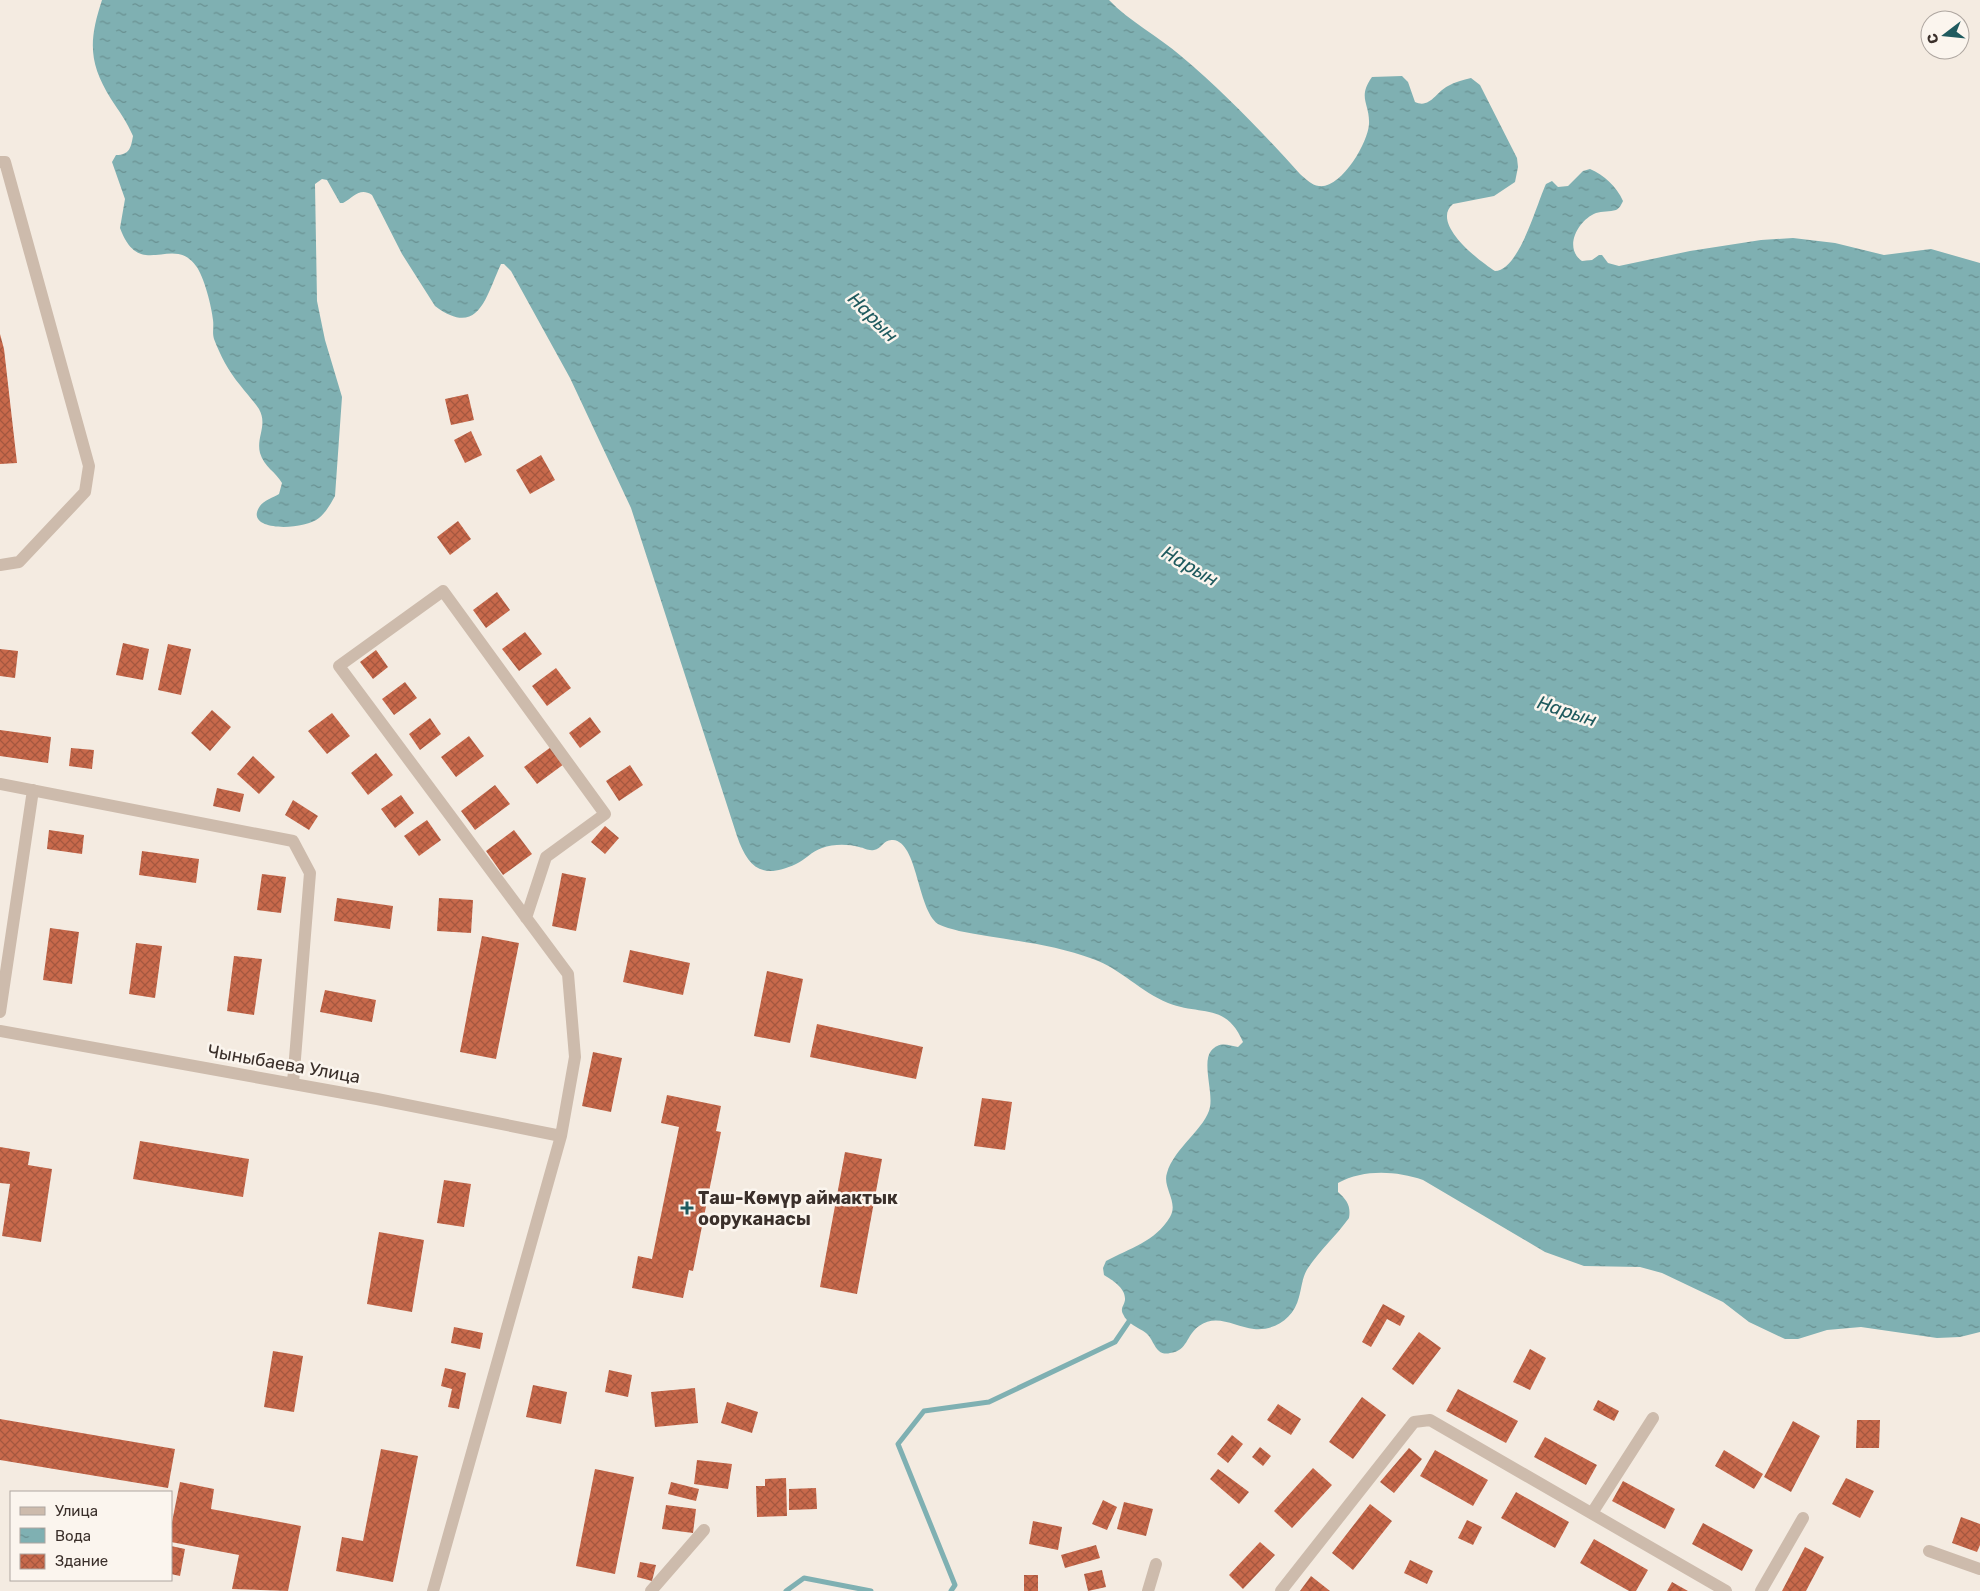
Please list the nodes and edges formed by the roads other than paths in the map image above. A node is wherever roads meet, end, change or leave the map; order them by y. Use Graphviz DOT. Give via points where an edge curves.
graph roads {
  1 [pos="3,162"];
  2 [pos="0,565"];
  3 [pos="0,784"];
  4 [pos="34,790"];
  5 [pos="526,918"];
  6 [pos="0,1012"];
  7 [pos="0,1031"];
  8 [pos="293,1084"];
  9 [pos="561,1136"];
  10 [pos="1653,1418"];
  11 [pos="1592,1513"];
  12 [pos="1803,1518"];
  13 [pos="704,1530"];
  14 [pos="1929,1551"];
  15 [pos="1156,1564"];
  16 [pos="1980,1569"];
  17 [pos="433,1591"];
  18 [pos="651,1591"];
  19 [pos="1148,1591"];
  20 [pos="1281,1591"];
  21 [pos="1726,1591"];
  22 [pos="1761,1591"];
  1 -- 2 [label="street" via="89,466 85,492 19,562"];
  3 -- 4 [label="street"];
  4 -- 6 [label="street"];
  4 -- 8 [label="street" via="293,841 310,873"];
  5 -- 5 [label="street" via="546,857 606,814 443,591 338,666"];
  5 -- 9 [label="street" via="568,974 575,1057"];
  7 -- 8 [label="street, Чыныбаева Улица"];
  8 -- 9 [label="street, Чыныбаева Улица"];
  9 -- 17 [label="street"];
  10 -- 11 [label="street"];
  11 -- 20 [label="street" via="1430,1420 1414,1422"];
  11 -- 21 [label="street"];
  12 -- 22 [label="street"];
  13 -- 18 [label="street"];
  14 -- 16 [label="street"];
  15 -- 19 [label="street"];
}
